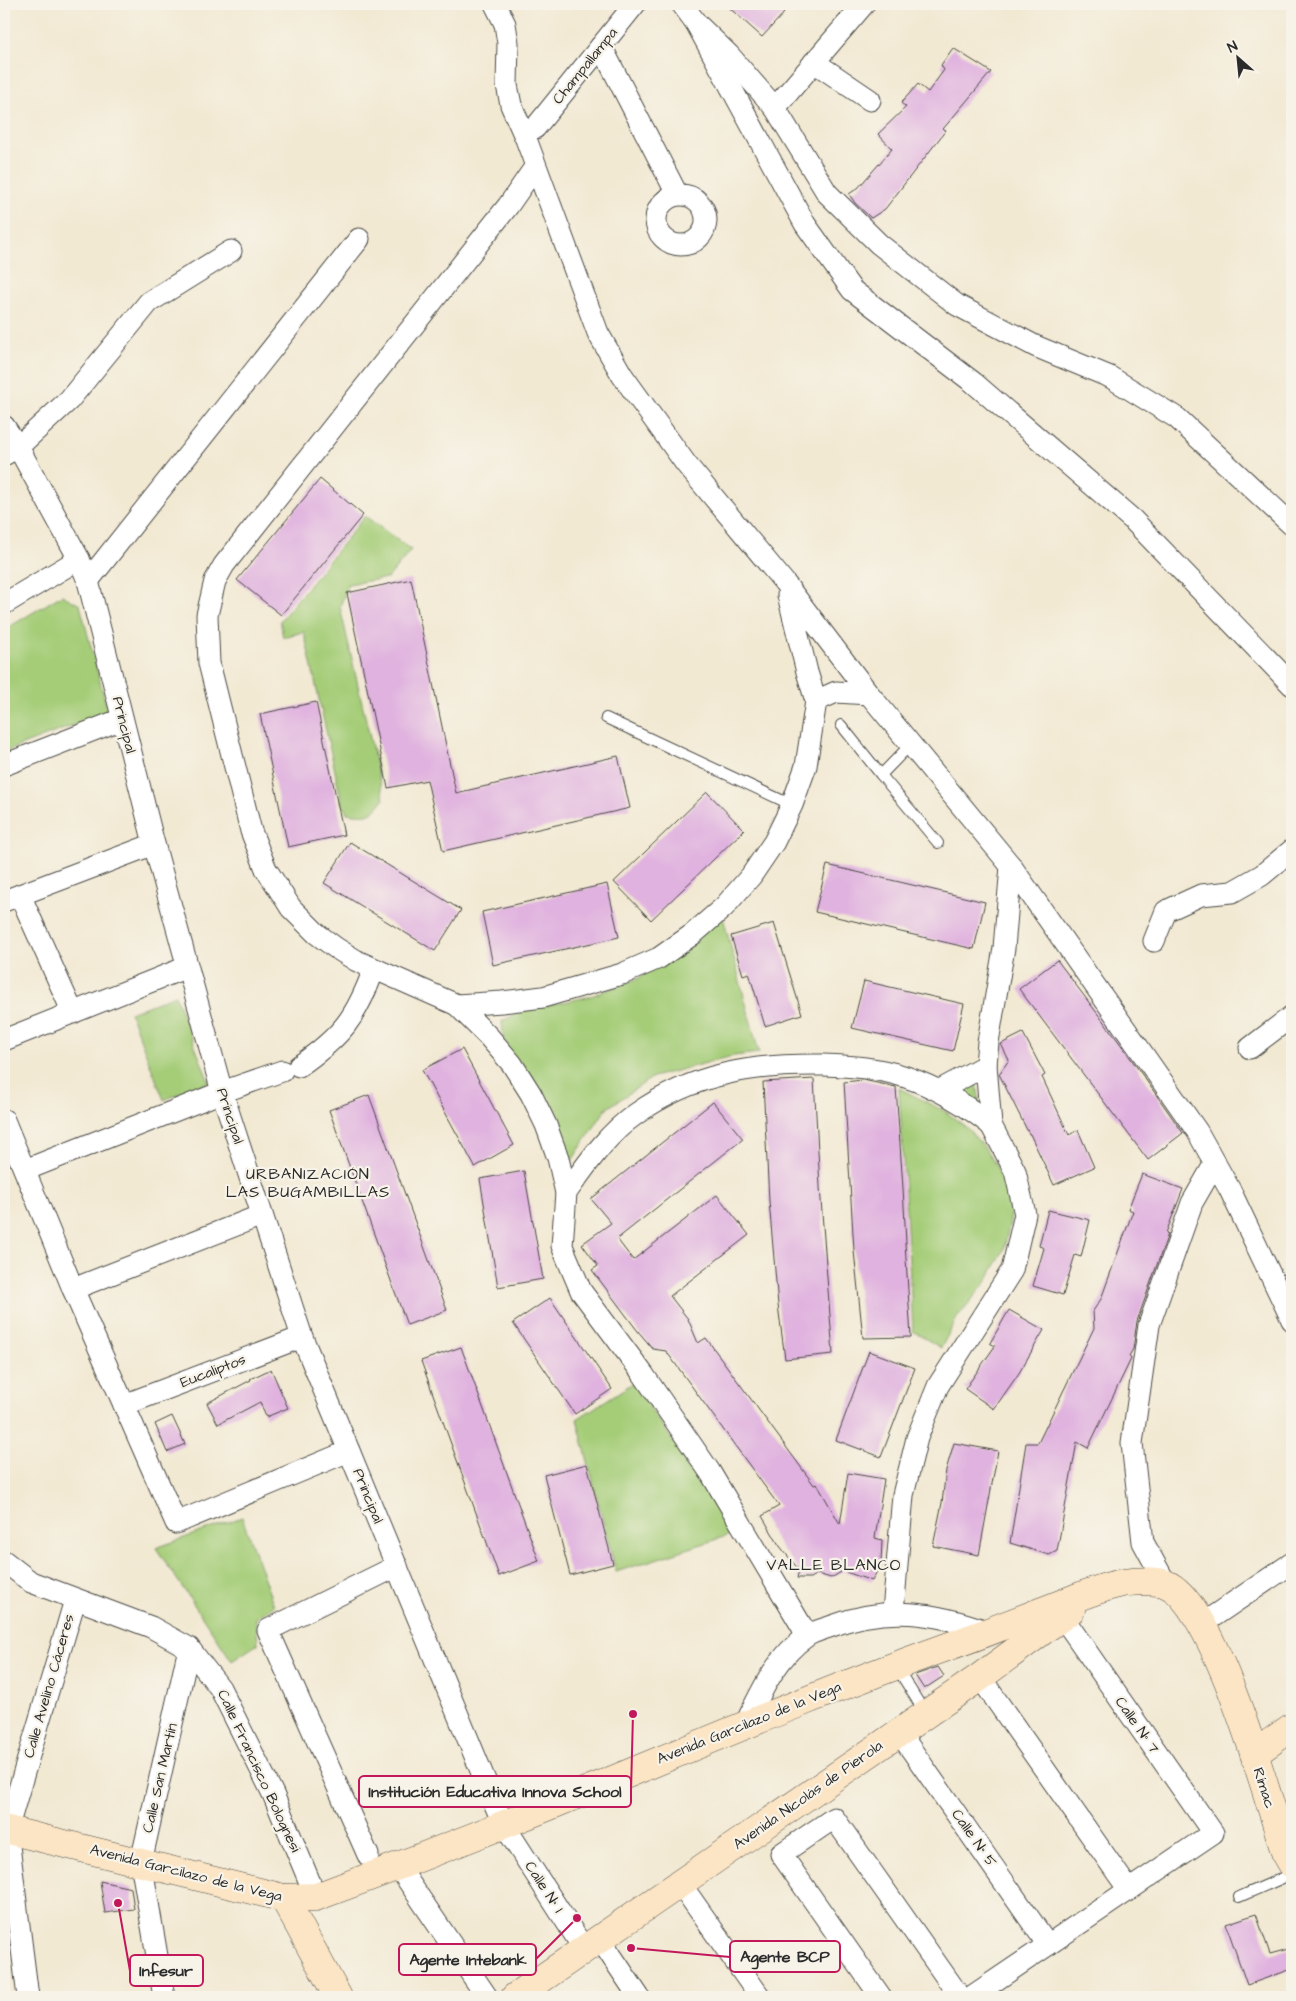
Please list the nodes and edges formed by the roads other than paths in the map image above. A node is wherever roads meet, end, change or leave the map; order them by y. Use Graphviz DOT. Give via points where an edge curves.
graph roads {
  1 [pos="495,4"];
  2 [pos="635,4"];
  3 [pos="682,4"];
  4 [pos="864,4"];
  5 [pos="696,24"];
  6 [pos="601,46"];
  7 [pos="814,62"];
  8 [pos="870,100"];
  9 [pos="775,108"];
  10 [pos="535,128"];
  11 [pos="534,167"];
  12 [pos="677,194"];
  13 [pos="508,206"];
  14 [pos="550,207"];
  15 [pos="358,239"];
  16 [pos="231,251"];
  17 [pos="4,426"];
  18 [pos="11,451"];
  19 [pos="1292,526"];
  20 [pos="79,559"];
  21 [pos="88,581"];
  22 [pos="784,582"];
  23 [pos="4,604"];
  24 [pos="1292,685"];
  25 [pos="869,694"];
  26 [pos="816,701"];
  27 [pos="606,718"];
  28 [pos="122,719"];
  29 [pos="841,725"];
  30 [pos="911,744"];
  31 [pos="4,765"];
  32 [pos="881,775"];
  33 [pos="792,805"];
  34 [pos="938,843"];
  35 [pos="154,844"];
  36 [pos="1292,850"];
  37 [pos="1012,866"];
  38 [pos="12,898"];
  39 [pos="1154,941"];
  40 [pos="187,967"];
  41 [pos="374,969"];
  42 [pos="502,1002"];
  43 [pos="457,1005"];
  44 [pos="73,1013"];
  45 [pos="1292,1016"];
  46 [pos="489,1037"];
  47 [pos="4,1040"];
  48 [pos="1250,1048"];
  49 [pos="986,1065"];
  50 [pos="940,1090"];
  51 [pos="222,1092"];
  52 [pos="4,1120"];
  53 [pos="991,1125"];
  54 [pos="1215,1162"];
  55 [pos="25,1170"];
  56 [pos="566,1193"];
  57 [pos="262,1214"];
  58 [pos="74,1289"];
  59 [pos="1292,1320"];
  60 [pos="302,1337"];
  61 [pos="124,1405"];
  62 [pos="349,1451"];
  63 [pos="4,1561"];
  64 [pos="1292,1563"];
  65 [pos="396,1566"];
  66 [pos="1166,1584"];
  67 [pos="1098,1590"];
  68 [pos="75,1600"];
  69 [pos="893,1612"];
  70 [pos="1062,1616"];
  71 [pos="1202,1624"];
  72 [pos="988,1632"];
  73 [pos="807,1635"];
  74 [pos="189,1648"];
  75 [pos="896,1665"];
  76 [pos="980,1677"];
  77 [pos="925,1714"];
  78 [pos="746,1723"];
  79 [pos="1292,1728"];
  80 [pos="899,1732"];
  81 [pos="1254,1754"];
  82 [pos="504,1824"];
  83 [pos="6,1830"];
  84 [pos="368,1855"];
  85 [pos="140,1862"];
  86 [pos="1292,1864"];
  87 [pos="398,1866"];
  88 [pos="1292,1874"];
  89 [pos="680,1883"];
  90 [pos="1129,1890"];
  91 [pos="316,1897"];
  92 [pos="1239,1897"];
  93 [pos="284,1898"];
  94 [pos="592,1944"];
  95 [pos="1048,1945"];
  96 [pos="28,1997"];
  97 [pos="164,1997"];
  98 [pos="338,1997"];
  99 [pos="486,1997"];
  100 [pos="515,1997"];
  101 [pos="639,1997"];
  102 [pos="760,1997"];
  103 [pos="881,1997"];
  104 [pos="960,1997"];
  105 [pos="971,1997"];
  1 -- 11 [label="street" via="506,24 506,85 511,106"];
  2 -- 6 [label="street, Champallampa"];
  3 -- 5 [label="street"];
  4 -- 7 [label="street"];
  5 -- 9 [label="street"];
  5 -- 24 [label="street" via="805,224 852,290 974,383 1133,520"];
  6 -- 10 [label="street, Champallampa"];
  6 -- 12 [label="street"];
  7 -- 8 [label="street"];
  7 -- 9 [label="street"];
  9 -- 19 [label="street" via="828,193 879,244 957,305 1036,346 1110,377 1177,418"];
  11 -- 13 [label="street"];
  11 -- 14 [label="street"];
  13 -- 14 [label="street" via="530,204"];
  13 -- 41 [label="street" via="224,565 207,615 209,663 251,831 266,869 291,908 317,934"];
  14 -- 22 [label="street" via="598,333 622,374 686,464"];
  15 -- 21 [label="street"];
  16 -- 18 [label="street" via="149,302 69,400"];
  17 -- 18 [label="street, Principal"];
  18 -- 20 [label="street, Principal"];
  20 -- 21 [label="street, Principal"];
  20 -- 23 [label="street"];
  21 -- 28 [label="street, Principal"];
  22 -- 25 [label="street"];
  22 -- 26 [label="street"];
  25 -- 26 [label="street" via="836,692"];
  25 -- 30 [label="street"];
  26 -- 33 [label="street" via="806,766"];
  27 -- 33 [label="lane"];
  28 -- 31 [label="street"];
  28 -- 35 [label="street, Principal"];
  29 -- 32 [label="lane"];
  30 -- 32 [label="lane"];
  30 -- 37 [label="street"];
  32 -- 34 [label="lane"];
  33 -- 42 [label="street" via="774,842 751,876 693,934 659,958 622,974 543,997"];
  35 -- 38 [label="street"];
  35 -- 40 [label="street, Principal"];
  36 -- 39 [label="street" via="1262,875 1232,892 1201,895 1166,911"];
  37 -- 49 [label="street" via="1004,948"];
  37 -- 54 [label="street" via="1197,1131"];
  38 -- 44 [label="street"];
  40 -- 44 [label="street"];
  40 -- 51 [label="street, Principal"];
  41 -- 43 [label="street"];
  41 -- 51 [label="street" via="363,998 347,1025 325,1048 291,1068"];
  42 -- 43 [label="street"];
  42 -- 46 [label="street"];
  43 -- 46 [label="street"];
  44 -- 47 [label="street"];
  45 -- 48 [label="street"];
  46 -- 56 [label="street" via="512,1064 538,1109 558,1158"];
  49 -- 50 [label="street"];
  49 -- 53 [label="street"];
  50 -- 53 [label="street"];
  50 -- 56 [label="street" via="904,1076 857,1067 787,1064 739,1069 687,1085 636,1114 599,1147"];
  51 -- 55 [label="street"];
  51 -- 57 [label="street, Principal"];
  52 -- 55 [label="street"];
  53 -- 69 [label="street" via="1016,1171 1025,1214 1012,1270 938,1386 917,1438 903,1495"];
  54 -- 59 [label="street"];
  54 -- 66 [label="street" via="1192,1203 1149,1325 1132,1443 1143,1542"];
  55 -- 58 [label="street"];
  56 -- 73 [label="street" via="562,1246 581,1291 710,1472"];
  57 -- 58 [label="street"];
  57 -- 60 [label="street, Principal"];
  58 -- 61 [label="street"];
  60 -- 61 [label="street, Eucaliptos"];
  60 -- 62 [label="street, Principal"];
  61 -- 62 [label="street" via="176,1523"];
  62 -- 65 [label="street, Principal"];
  63 -- 68 [label="street, Calle Francisco Bolognesi" via="31,1582"];
  64 -- 71 [label="street"];
  65 -- 82 [label="street, Principal"];
  65 -- 84 [label="street" via="268,1630"];
  66 -- 67 [label="street, Avenida Garcilazo de la Vega" via="1133,1581"];
  66 -- 71 [label="street" via="1188,1602"];
  67 -- 70 [label="street, Avenida Nicolás de Pierola"];
  67 -- 72 [label="street, Avenida Garcilazo de la Vega"];
  68 -- 74 [label="street, Calle Francisco Bolognesi" via="151,1628"];
  68 -- 83 [label="street, Calle Avelino Cáceres"];
  69 -- 72 [label="street" via="926,1614"];
  69 -- 73 [label="street" via="849,1619"];
  70 -- 76 [label="street, Avenida Nicolás de Pierola"];
  70 -- 90 [label="street, Calle N° 7" via="1213,1833"];
  71 -- 81 [label="street" via="1222,1664"];
  72 -- 75 [label="street, Avenida Garcilazo de la Vega"];
  73 -- 78 [label="street" via="783,1658 765,1684"];
  74 -- 85 [label="street, Calle San Martín"];
  74 -- 91 [label="street, Calle Francisco Bolognesi" via="220,1688 273,1794"];
  75 -- 77 [label="lane"];
  75 -- 78 [label="street, Avenida Garcilazo de la Vega"];
  76 -- 77 [label="street, Avenida Nicolás de Pierola"];
  76 -- 90 [label="street"];
  77 -- 80 [label="street, Avenida Nicolás de Pierola"];
  78 -- 82 [label="street, Avenida Garcilazo de la Vega"];
  79 -- 81 [label="street, Rímac"];
  80 -- 89 [label="street, Avenida Nicolás de Pierola"];
  80 -- 95 [label="street, Calle N° 5"];
  81 -- 86 [label="street, Rímac" via="1285,1852"];
  82 -- 87 [label="street, Avenida Garcilazo de la Vega"];
  82 -- 94 [label="street, Calle N° 1"];
  83 -- 85 [label="street, Avenida Garcilazo de la Vega"];
  83 -- 96 [label="street"];
  85 -- 93 [label="street, Avenida Garcilazo de la Vega"];
  85 -- 97 [label="street, Calle San Martín"];
  87 -- 91 [label="street, Avenida Garcilazo de la Vega"];
  87 -- 99 [label="street"];
  88 -- 92 [label="lane"];
  89 -- 94 [label="street, Avenida Nicolás de Pierola"];
  89 -- 102 [label="street"];
  90 -- 95 [label="street"];
  91 -- 93 [label="street, Avenida Garcilazo de la Vega"];
  93 -- 98 [label="street"];
  94 -- 100 [label="street, Avenida Nicolás de Pierola"];
  94 -- 101 [label="street, Calle N° 1"];
  95 -- 105 [label="street"];
  103 -- 104 [label="street" via="781,1854 834,1818"];
}
